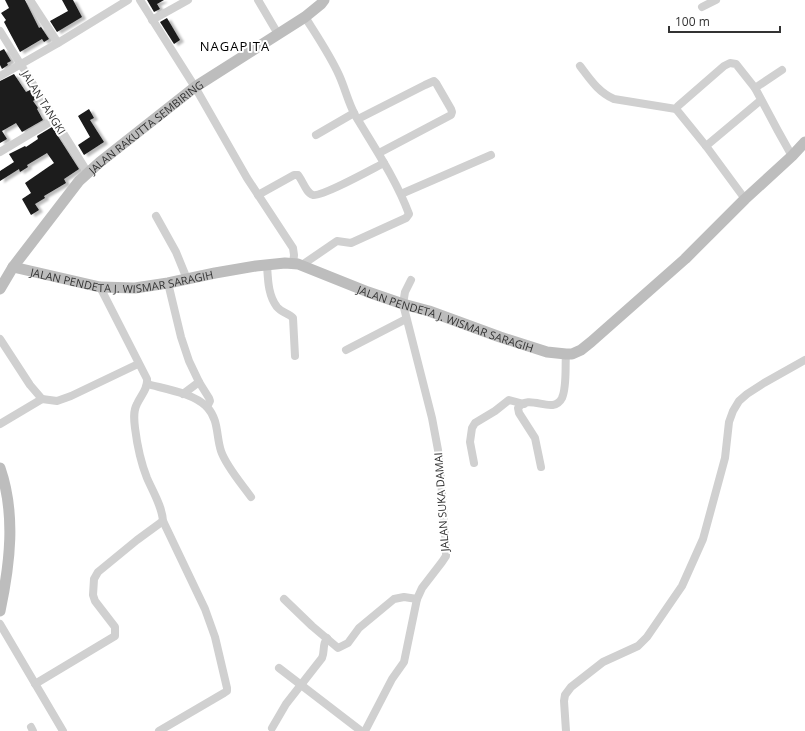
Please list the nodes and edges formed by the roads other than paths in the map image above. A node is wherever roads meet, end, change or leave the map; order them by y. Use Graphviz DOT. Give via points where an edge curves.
graph roads {
  1 [pos="30,0"];
  2 [pos="128,0"];
  3 [pos="140,0"];
  4 [pos="188,0"];
  5 [pos="258,0"];
  6 [pos="324,0"];
  7 [pos="716,0"];
  8 [pos="702,7"];
  9 [pos="305,17"];
  10 [pos="152,20"];
  11 [pos="0,30"];
  12 [pos="278,34"];
  13 [pos="58,43"];
  14 [pos="20,64"];
  15 [pos="580,66"];
  16 [pos="782,70"];
  17 [pos="0,76"];
  18 [pos="195,87"];
  19 [pos="755,88"];
  20 [pos="761,100"];
  21 [pos="676,109"];
  22 [pos="356,116"];
  23 [pos="55,119"];
  24 [pos="316,135"];
  25 [pos="805,142"];
  26 [pos="706,146"];
  27 [pos="0,152"];
  28 [pos="379,153"];
  29 [pos="491,155"];
  30 [pos="792,156"];
  31 [pos="384,163"];
  32 [pos="88,173"];
  33 [pos="401,194"];
  34 [pos="258,195"];
  35 [pos="745,199"];
  36 [pos="156,216"];
  37 [pos="298,264"];
  38 [pos="267,265"];
  39 [pos="13,267"];
  40 [pos="186,279"];
  41 [pos="411,280"];
  42 [pos="168,283"];
  43 [pos="1,286"];
  44 [pos="100,287"];
  45 [pos="404,304"];
  46 [pos="406,319"];
  47 [pos="0,339"];
  48 [pos="346,350"];
  49 [pos="566,354"];
  50 [pos="295,356"];
  51 [pos="805,360"];
  52 [pos="138,364"];
  53 [pos="199,382"];
  54 [pos="147,384"];
  55 [pos="183,394"];
  56 [pos="42,399"];
  57 [pos="524,404"];
  58 [pos="207,407"];
  59 [pos="0,424"];
  60 [pos="474,464"];
  61 [pos="541,467"];
  62 [pos="0,468"];
  63 [pos="251,497"];
  64 [pos="163,521"];
  65 [pos="4,551"];
  66 [pos="284,599"];
  67 [pos="417,599"];
  68 [pos="0,611"];
  69 [pos="0,624"];
  70 [pos="327,638"];
  71 [pos="279,668"];
  72 [pos="35,684"];
  73 [pos="301,684"];
  74 [pos="272,728"];
  75 [pos="63,731"];
  76 [pos="159,731"];
  77 [pos="361,731"];
  78 [pos="365,731"];
  79 [pos="566,731"];
  1 -- 13 [label="street"];
  2 -- 13 [label="street"];
  3 -- 10 [label="street"];
  4 -- 10 [label="street"];
  5 -- 12 [label="street"];
  6 -- 9 [label="street, JALAN RAKUTTA SEMBIRING"];
  7 -- 8 [label="street"];
  9 -- 12 [label="street, JALAN RAKUTTA SEMBIRING"];
  9 -- 22 [label="street" via="334,64"];
  10 -- 18 [label="street"];
  11 -- 14 [label="street, JALAN TANGKI"];
  12 -- 18 [label="street, JALAN RAKUTTA SEMBIRING"];
  13 -- 14 [label="street"];
  14 -- 17 [label="street"];
  14 -- 23 [label="street, JALAN TANGKI"];
  15 -- 21 [label="street" via="595,87 606,96"];
  16 -- 19 [label="street"];
  18 -- 32 [label="street, JALAN RAKUTTA SEMBIRING"];
  18 -- 34 [label="street"];
  19 -- 20 [label="street"];
  19 -- 21 [label="street" via="736,64 730,63"];
  20 -- 26 [label="street"];
  20 -- 30 [label="street"];
  21 -- 26 [label="street"];
  22 -- 24 [label="street"];
  22 -- 28 [label="street"];
  22 -- 28 [label="street" via="434,81 436,83 451,109 451,115"];
  23 -- 27 [label="street"];
  23 -- 32 [label="street, JALAN TANGKI"];
  25 -- 30 [label="street, JALAN PENDETA J. WISMAR SARAGIH"];
  26 -- 35 [label="street"];
  28 -- 31 [label="street"];
  29 -- 33 [label="street"];
  30 -- 35 [label="street, JALAN PENDETA J. WISMAR SARAGIH"];
  31 -- 33 [label="street"];
  31 -- 34 [label="street" via="316,195 309,192 298,175 294,175"];
  32 -- 39 [label="street, JALAN RAKUTTA SEMBIRING"];
  33 -- 37 [label="street" via="409,214 406,218 351,243 337,242"];
  34 -- 37 [label="street" via="293,248"];
  35 -- 49 [label="street, JALAN PENDETA J. WISMAR SARAGIH" via="685,259 596,338 581,350"];
  36 -- 40 [label="street" via="176,252"];
  37 -- 38 [label="street, JALAN PENDETA J. WISMAR SARAGIH"];
  37 -- 45 [label="street, JALAN PENDETA J. WISMAR SARAGIH"];
  38 -- 40 [label="street, JALAN PENDETA J. WISMAR SARAGIH"];
  38 -- 50 [label="street" via="272,299 277,307 293,318"];
  39 -- 43 [label="street, JALAN RAKUTTA SEMBIRING"];
  39 -- 44 [label="street, JALAN PENDETA J. WISMAR SARAGIH"];
  40 -- 42 [label="street, JALAN PENDETA J. WISMAR SARAGIH"];
  41 -- 45 [label="street" via="405,292"];
  42 -- 44 [label="street, JALAN PENDETA J. WISMAR SARAGIH" via="135,288"];
  42 -- 53 [label="street" via="181,337"];
  44 -- 52 [label="street"];
  45 -- 46 [label="street, JALAN SUKA DAMAI"];
  45 -- 49 [label="street, JALAN PENDETA J. WISMAR SARAGIH" via="547,352"];
  46 -- 48 [label="street"];
  46 -- 67 [label="street, JALAN SUKA DAMAI" via="438,450 446,548 446,556 422,588"];
  47 -- 56 [label="street"];
  49 -- 57 [label="street" via="564,389 559,402 556,405 528,402"];
  51 -- 79 [label="street" via="764,383 739,401 729,422 725,458 703,539 682,586 647,638 638,646 603,662 571,687 565,695 564,702"];
  52 -- 54 [label="street" via="147,379"];
  52 -- 56 [label="street" via="71,396 57,401"];
  53 -- 55 [label="street"];
  53 -- 58 [label="street" via="210,401"];
  54 -- 55 [label="street"];
  54 -- 64 [label="street" via="134,410 135,428 147,476 162,510"];
  55 -- 58 [label="street"];
  56 -- 59 [label="street"];
  57 -- 60 [label="street" via="509,400 475,423 470,433"];
  57 -- 61 [label="street" via="518,408 519,413 535,438"];
  58 -- 63 [label="street" via="216,424 220,451"];
  62 -- 65 [label="street" via="10,520"];
  64 -- 72 [label="street" via="98,572 94,579 95,602 115,627 115,636"];
  64 -- 76 [label="street" via="205,610 215,637 227,691"];
  65 -- 68 [label="street" via="7,571"];
  66 -- 70 [label="street"];
  67 -- 70 [label="street" via="394,599 341,647 338,648"];
  67 -- 78 [label="street, JALAN SUKA DAMAI" via="404,662 392,679"];
  69 -- 72 [label="street"];
  70 -- 73 [label="street" via="323,644 322,658"];
  71 -- 73 [label="street"];
  72 -- 75 [label="street"];
  73 -- 74 [label="street"];
  73 -- 77 [label="street"];
}
